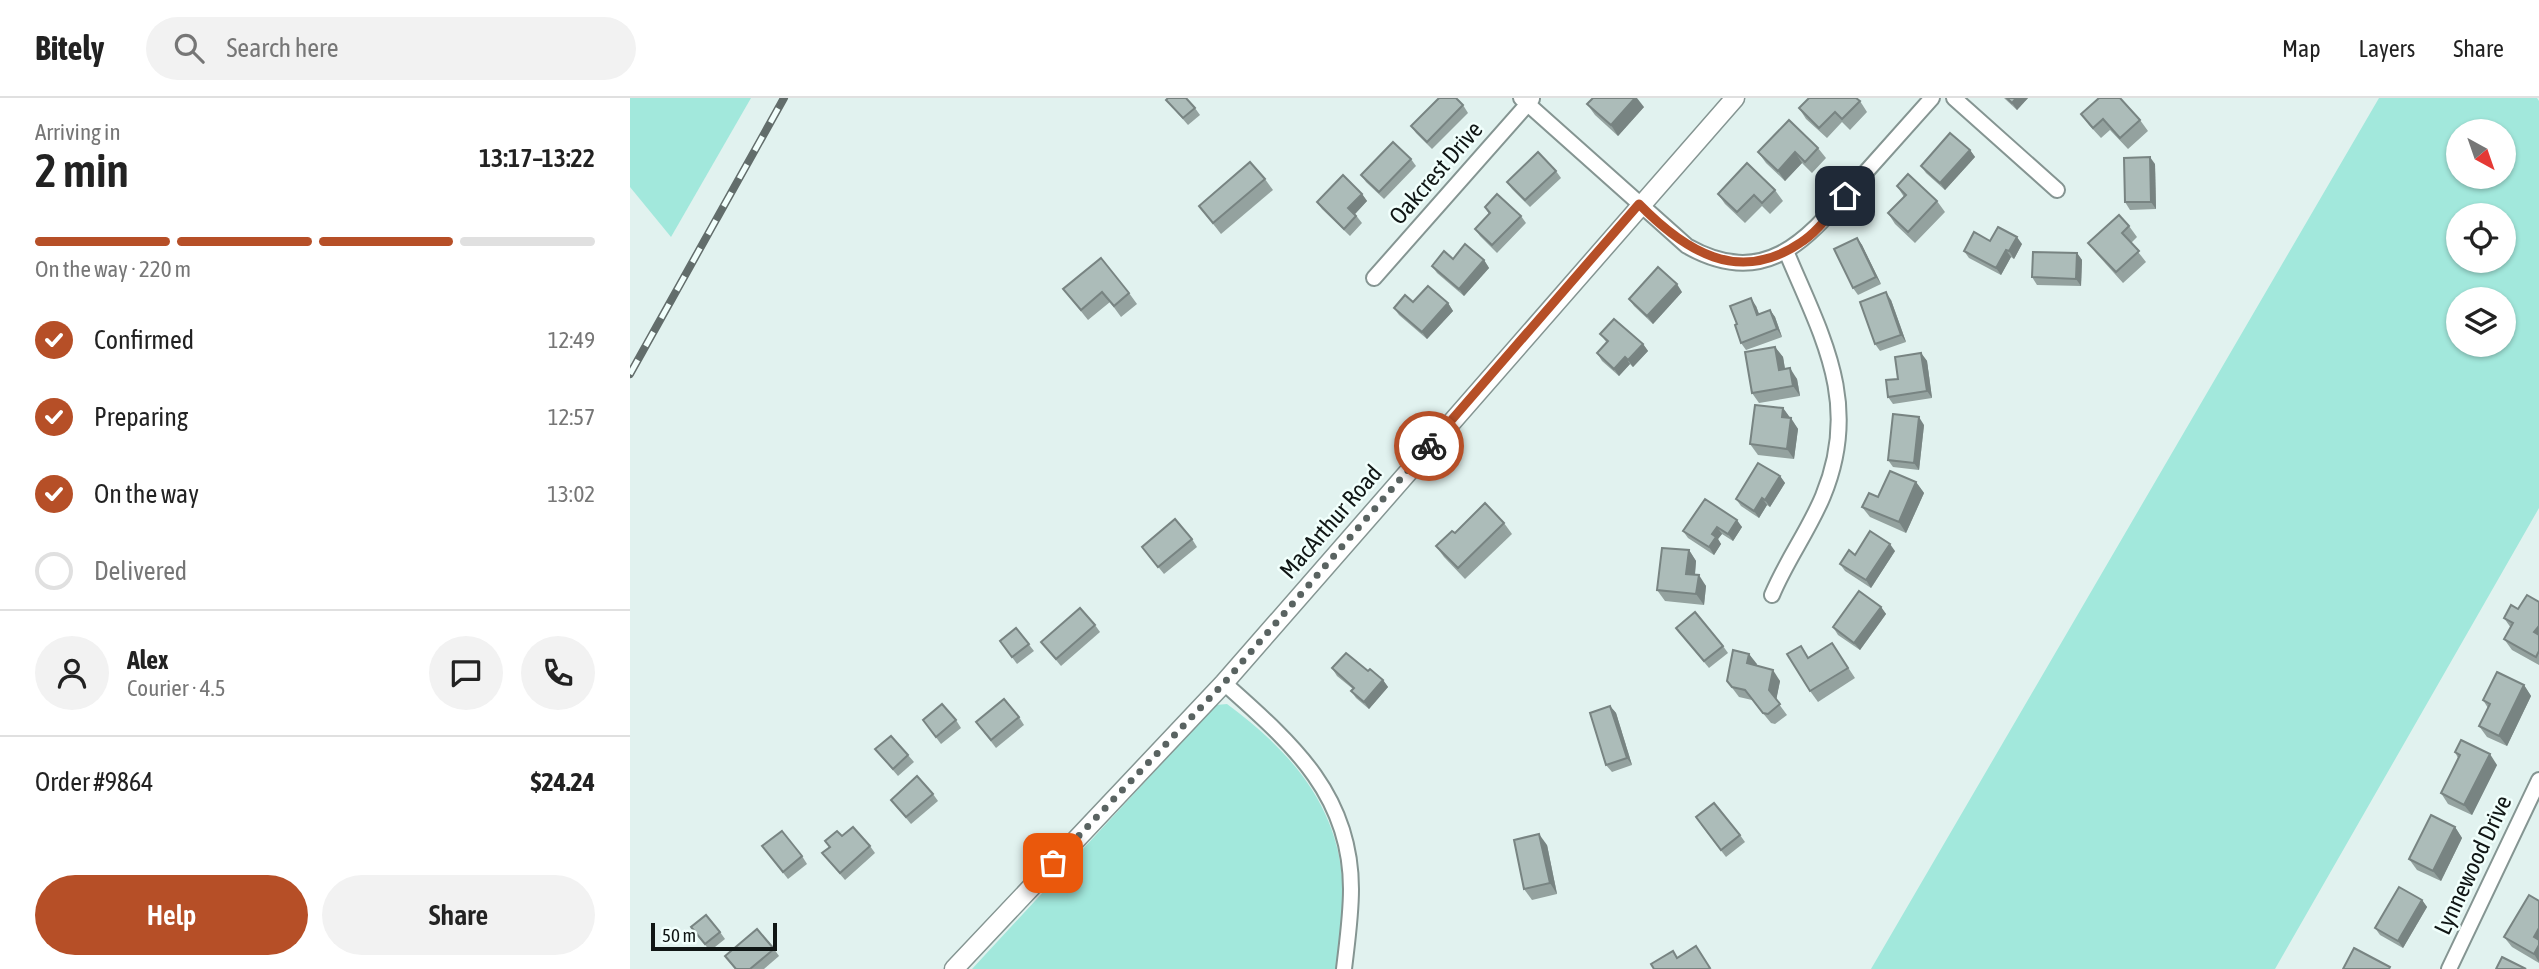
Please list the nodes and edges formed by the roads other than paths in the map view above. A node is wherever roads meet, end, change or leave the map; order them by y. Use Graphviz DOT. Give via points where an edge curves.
graph roads {
  1 [pos="1735,98"];
  2 [pos="1932,98"];
  3 [pos="1954,98"];
  4 [pos="1527,100"];
  5 [pos="2057,190"];
  6 [pos="1639,204"];
  7 [pos="1786,251"];
  8 [pos="1374,278"];
  9 [pos="1772,595"];
  10 [pos="1224,683"];
  11 [pos="2539,780"];
  12 [pos="954,969"];
  13 [pos="1344,969"];
  14 [pos="2449,969"];
  1 -- 6 [label="street, MacArthur Road"];
  2 -- 7 [label="street" via="1810,236"];
  3 -- 5 [label="street"];
  4 -- 6 [label="street"];
  4 -- 8 [label="street, Oakcrest Drive"];
  6 -- 7 [label="street" via="1687,246 1710,257 1747,262"];
  6 -- 10 [label="street, MacArthur Road"];
  7 -- 9 [label="street" via="1825,337 1840,415 1823,497"];
  10 -- 12 [label="street, MacArthur Road"];
  10 -- 13 [label="street" via="1311,768 1338,814 1351,889"];
  11 -- 14 [label="street, Lynnewood Drive"];
}
